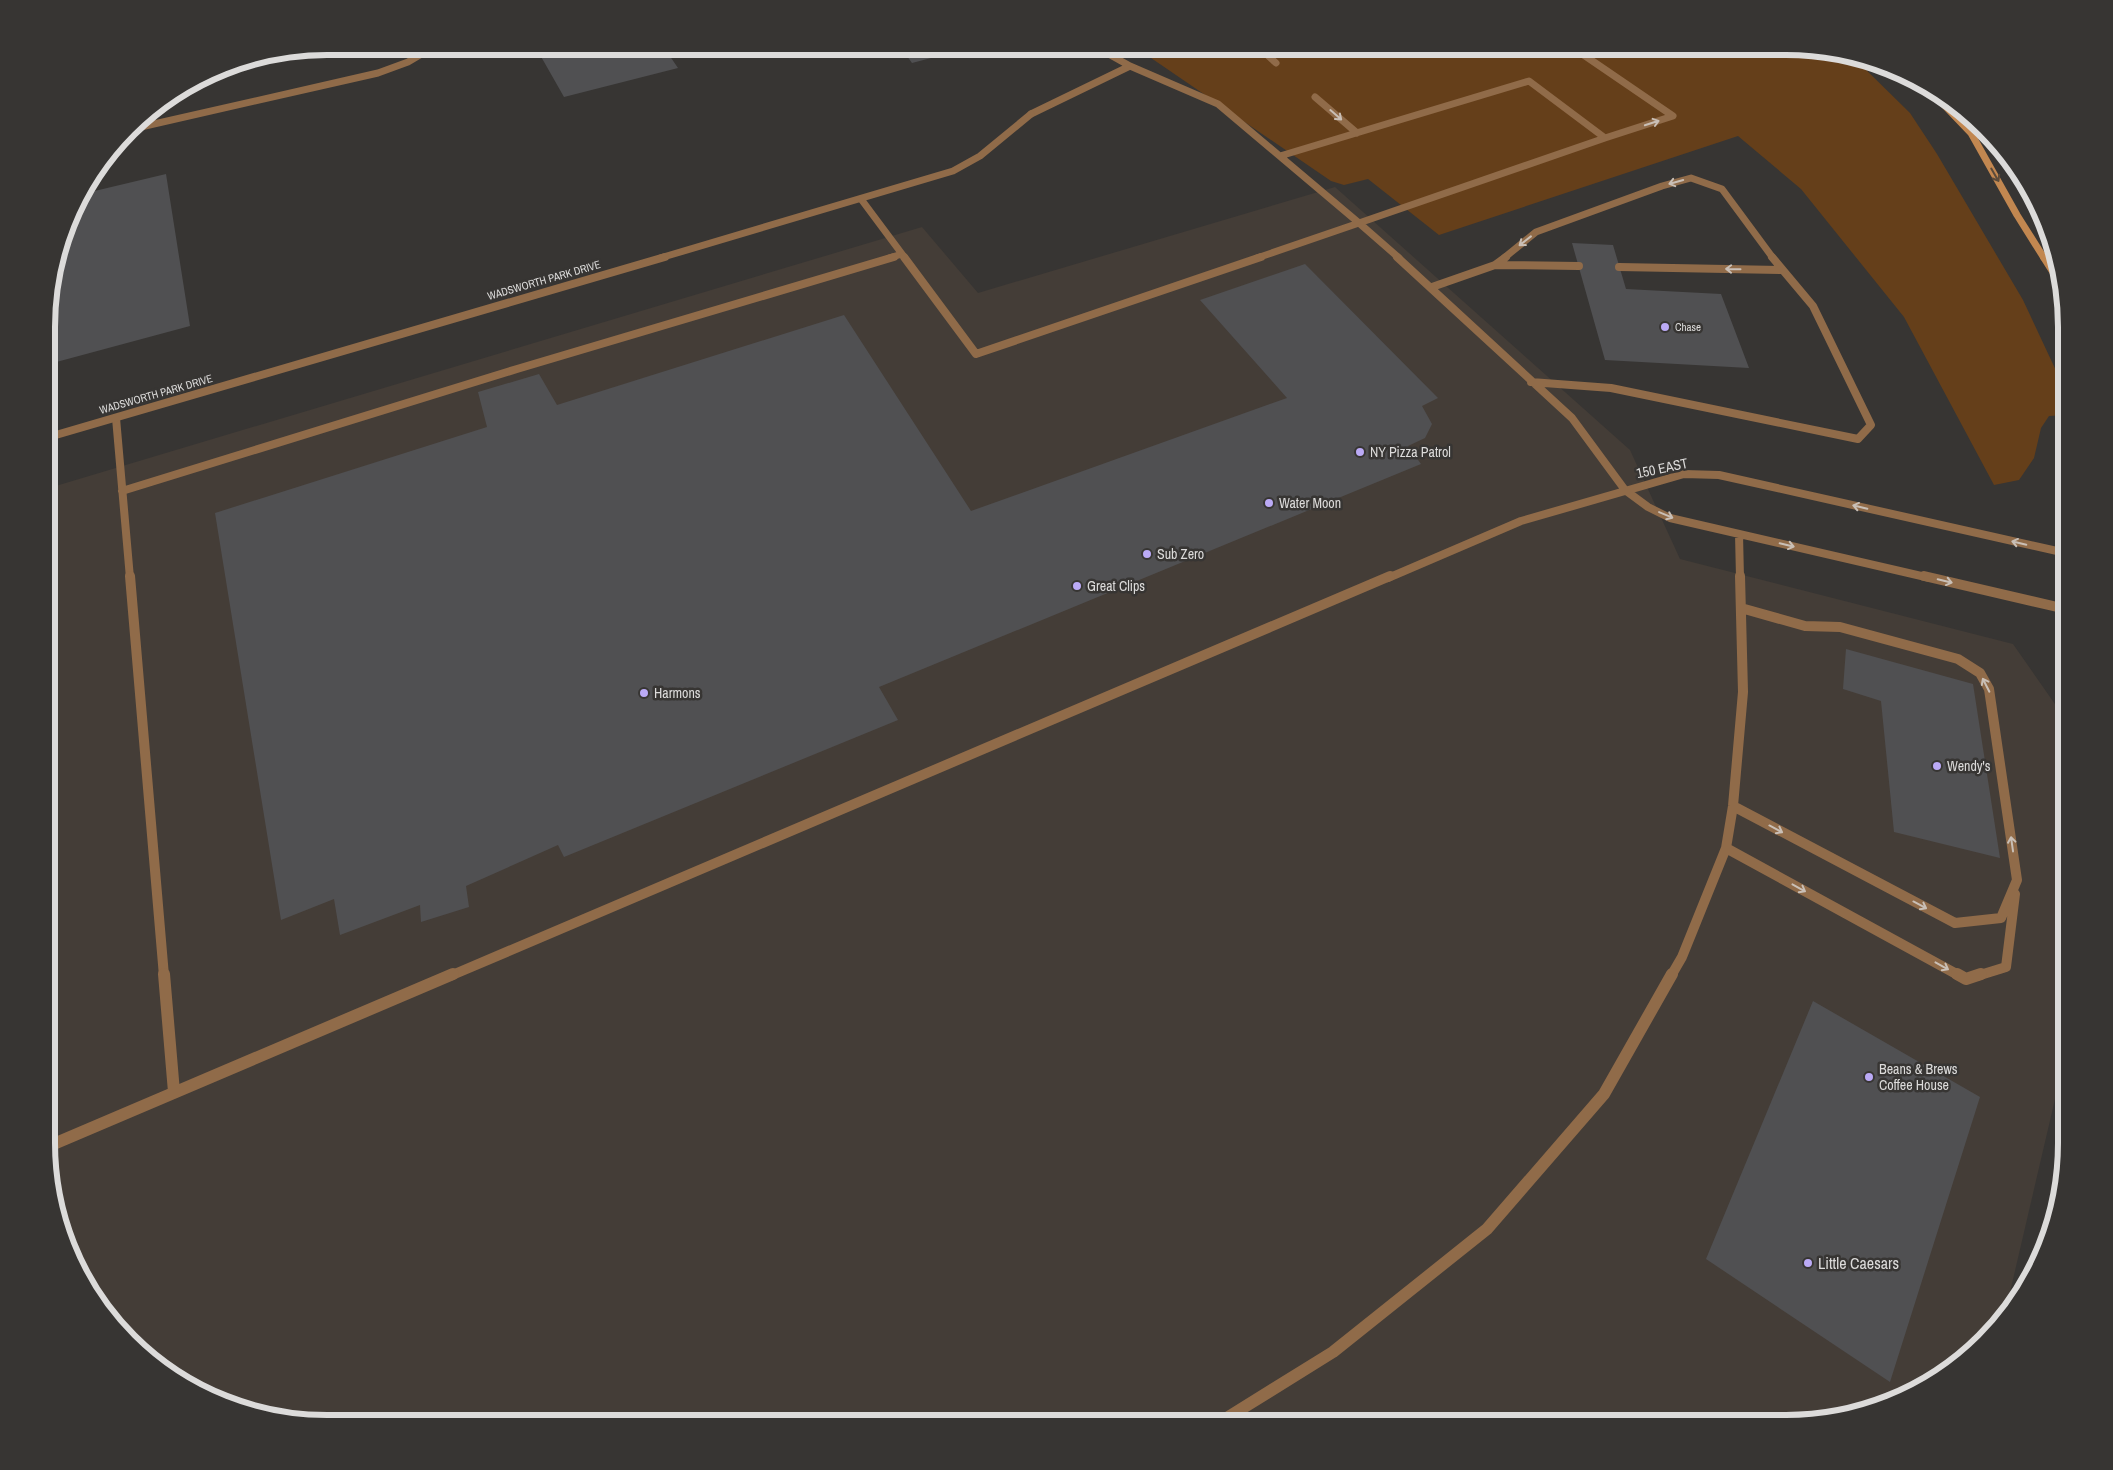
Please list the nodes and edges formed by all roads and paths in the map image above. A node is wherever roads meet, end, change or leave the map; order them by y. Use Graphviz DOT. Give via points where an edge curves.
graph roads {
  1 [pos="420,55"];
  2 [pos="1111,55"];
  3 [pos="1267,55"];
  4 [pos="1584,55"];
  5 [pos="1276,63"];
  6 [pos="1130,66"];
  7 [pos="1315,97"];
  8 [pos="1944,106"];
  9 [pos="144,126"];
  10 [pos="1358,133"];
  11 [pos="1606,138"];
  12 [pos="1280,156"];
  13 [pos="861,199"];
  14 [pos="1358,223"];
  15 [pos="902,254"];
  16 [pos="1495,265"];
  17 [pos="1579,266"];
  18 [pos="1619,267"];
  19 [pos="1782,270"];
  20 [pos="2052,270"];
  21 [pos="1432,287"];
  22 [pos="1531,382"];
  23 [pos="116,418"];
  24 [pos="55,435"];
  25 [pos="1625,490"];
  26 [pos="122,491"];
  27 [pos="1739,534"];
  28 [pos="2058,551"];
  29 [pos="2058,607"];
  30 [pos="1741,608"];
  31 [pos="1733,806"];
  32 [pos="1726,848"];
  33 [pos="2017,880"];
  34 [pos="174,1092"];
  35 [pos="55,1143"];
  36 [pos="1232,1415"];
  1 -- 9 [label="street" via="378,73"];
  2 -- 6 [label="street"];
  3 -- 5 [label="street"];
  11 -- 4 [label="street, one-way" via="1673,116"];
  6 -- 12 [label="street" via="1218,104"];
  6 -- 13 [label="street, WADSWORTH PARK DRIVE" via="1031,114 980,156 954,171"];
  7 -- 10 [label="street, one-way"];
  8 -- 20 [label="main road, one-way" via="1970,133"];
  10 -- 11 [label="street" via="1529,81"];
  10 -- 12 [label="street"];
  11 -- 14 [label="street"];
  12 -- 14 [label="street"];
  13 -- 15 [label="street"];
  13 -- 23 [label="street, WADSWORTH PARK DRIVE"];
  14 -- 15 [label="street" via="976,354"];
  14 -- 21 [label="street"];
  15 -- 26 [label="street"];
  16 -- 17 [label="street"];
  19 -- 16 [label="street, one-way" via="1722,189 1691,178 1536,232"];
  16 -- 21 [label="street"];
  19 -- 18 [label="street, one-way"];
  19 -- 22 [label="street" via="1813,306 1871,425 1858,439 1611,388"];
  21 -- 22 [label="street"];
  22 -- 25 [label="street" via="1572,418"];
  23 -- 24 [label="street, WADSWORTH PARK DRIVE"];
  23 -- 26 [label="street"];
  25 -- 27 [label="street, 150 EAST, one-way" via="1670,518"];
  28 -- 25 [label="street, 150 EAST, one-way" via="1719,475 1684,474"];
  25 -- 34 [label="street" via="1521,521"];
  26 -- 34 [label="street"];
  27 -- 29 [label="street, 150 EAST, one-way"];
  27 -- 30 [label="street"];
  30 -- 31 [label="street" via="1743,692"];
  33 -- 30 [label="street, one-way" via="1990,689 1980,673 1958,659 1940,654 1840,627 1805,626"];
  31 -- 32 [label="street"];
  31 -- 33 [label="street, one-way" via="1955,923 2001,918"];
  32 -- 33 [label="street, one-way" via="1966,979 2006,967"];
  32 -- 36 [label="street" via="1682,957 1604,1094 1493,1222 1333,1352"];
  34 -- 35 [label="street"];
}
